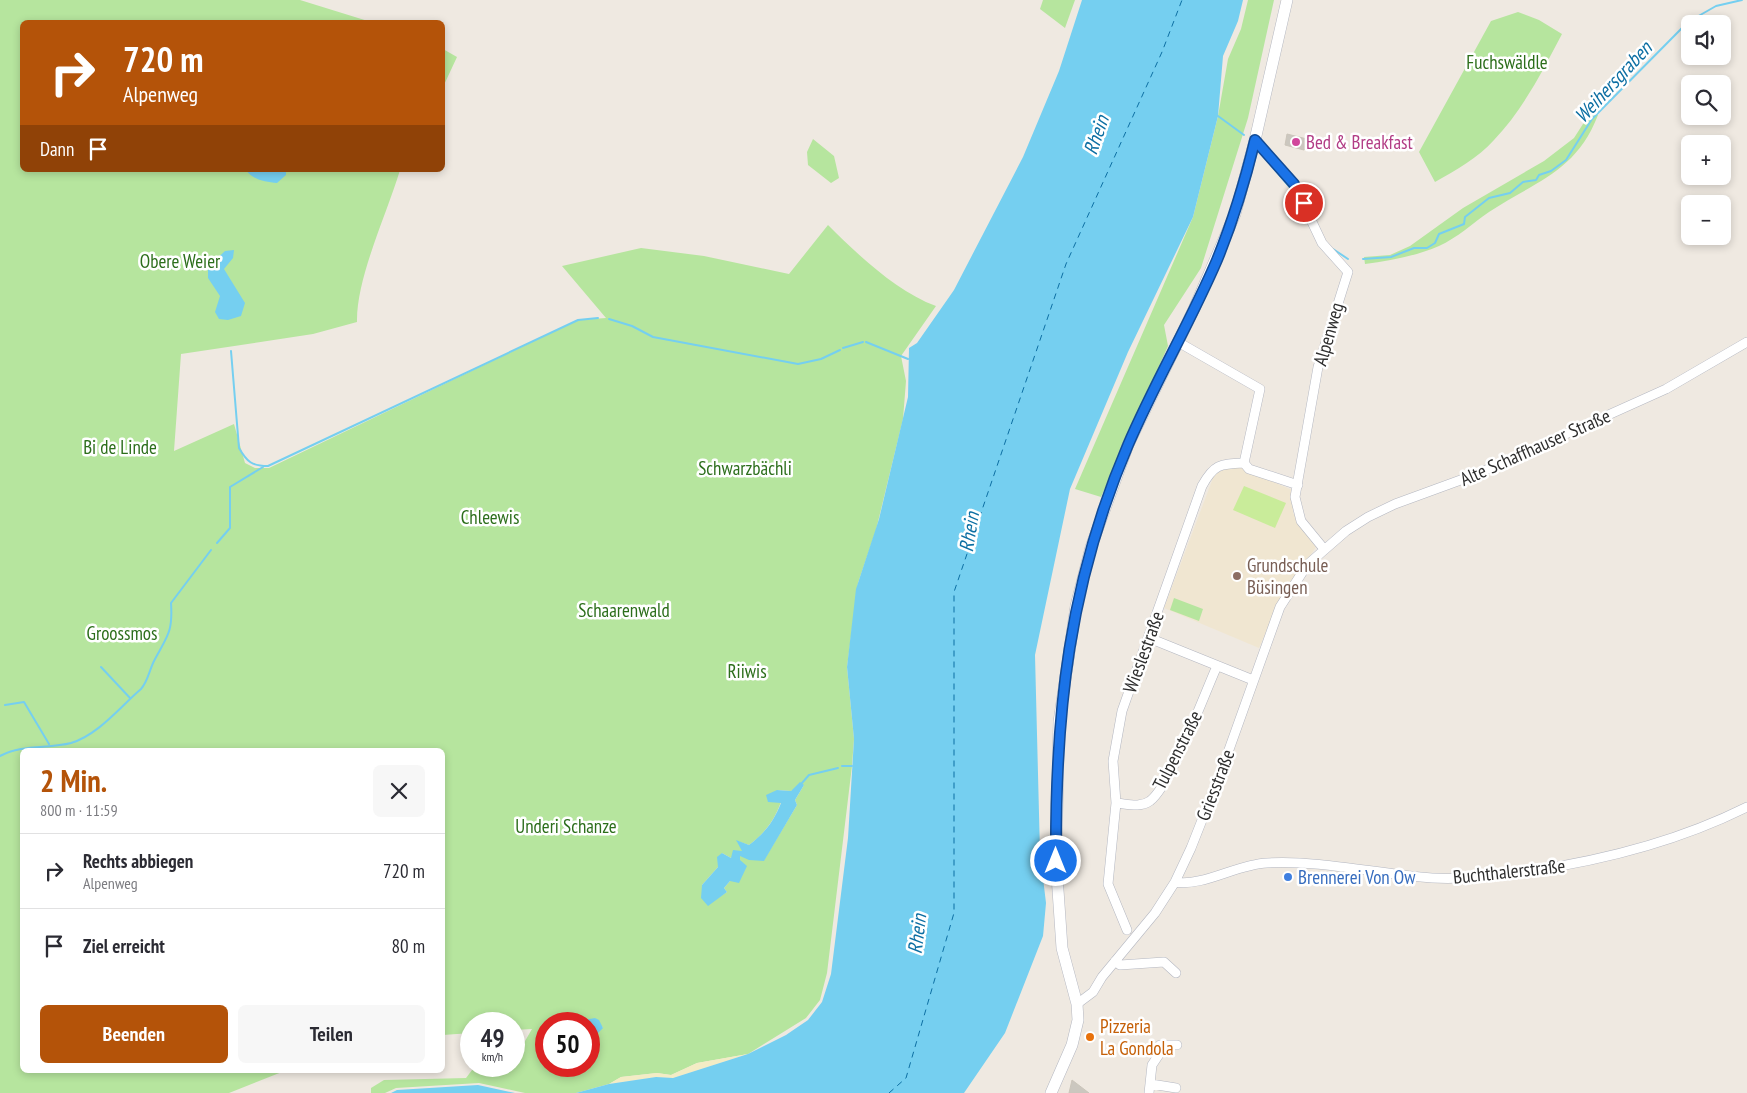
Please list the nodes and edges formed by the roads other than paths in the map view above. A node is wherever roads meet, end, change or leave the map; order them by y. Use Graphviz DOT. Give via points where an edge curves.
graph roads {
  1 [pos="1287,0"];
  2 [pos="1255,140"];
  3 [pos="1178,342"];
  4 [pos="1747,342"];
  5 [pos="1244,463"];
  6 [pos="1298,485"];
  7 [pos="1324,549"];
  8 [pos="1149,638"];
  9 [pos="1217,666"];
  10 [pos="1253,680"];
  11 [pos="1116,803"];
  12 [pos="1747,807"];
  13 [pos="1175,882"];
  14 [pos="1127,930"];
  15 [pos="1115,962"];
  16 [pos="1176,973"];
  17 [pos="1077,1004"];
  18 [pos="1176,1045"];
  19 [pos="1176,1088"];
  20 [pos="1150,1089"];
  21 [pos="1051,1093"];
  1 -- 2 [label="main road"];
  2 -- 3 [label="main road" via="1235,214"];
  2 -- 6 [label="street, Alpenweg" via="1294,184 1322,243 1348,272 1318,366"];
  3 -- 5 [label="street" via="1260,388"];
  3 -- 17 [label="main road" via="1128,445 1106,503 1082,581 1064,675 1057,759 1056,885 1062,948"];
  4 -- 7 [label="street, Alte Schaffhauser Straße" via="1666,389 1477,474 1368,517"];
  5 -- 6 [label="street" via="1249,468"];
  5 -- 8 [label="street, Wieslestraße" via="1221,465 1210,471"];
  6 -- 7 [label="street, Alpenweg" via="1296,510 1310,534"];
  7 -- 10 [label="street, Griesstraße" via="1307,565 1280,607"];
  8 -- 9 [label="street"];
  8 -- 11 [label="street, Wieslestraße" via="1122,711 1113,761"];
  9 -- 10 [label="street"];
  9 -- 11 [label="street, Tulpenstraße" via="1166,780 1144,804"];
  10 -- 13 [label="street, Griesstraße" via="1218,780"];
  11 -- 14 [label="street, Wieslestraße" via="1108,884"];
  12 -- 13 [label="street, Buchthalerstraße" via="1633,851 1482,878 1431,878 1348,867 1266,863 1190,882"];
  13 -- 15 [label="street, Griesstraße" via="1155,914"];
  15 -- 16 [label="street" via="1120,965 1164,962"];
  15 -- 17 [label="street, Griesstraße" via="1090,996"];
  17 -- 21 [label="main road" via="1076,1032"];
  18 -- 20 [label="street" via="1160,1045 1160,1053 1152,1065"];
  19 -- 20 [label="street"];
}
